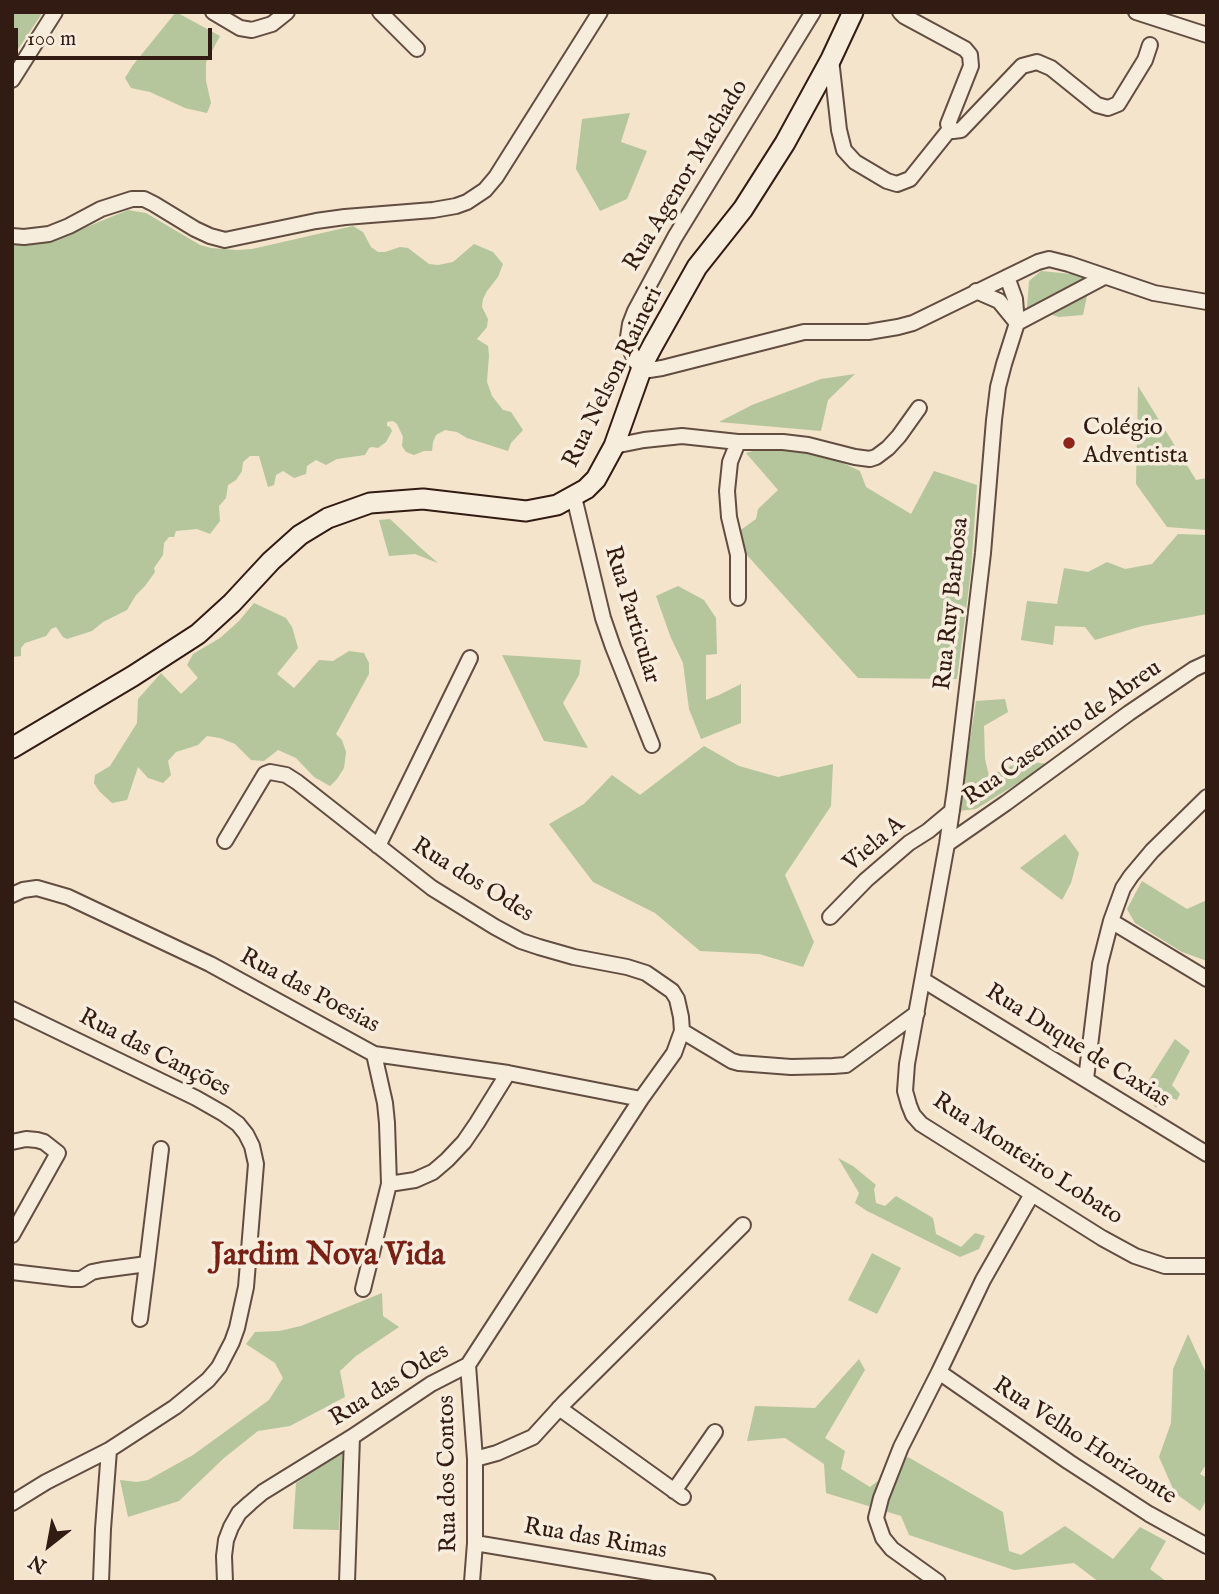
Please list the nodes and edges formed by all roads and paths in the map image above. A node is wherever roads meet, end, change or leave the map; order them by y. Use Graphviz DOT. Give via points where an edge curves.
graph roads {
  1 [pos="55,12"];
  2 [pos="213,12"];
  3 [pos="287,12"];
  4 [pos="380,12"];
  5 [pos="600,12"];
  6 [pos="813,12"];
  7 [pos="853,12"];
  8 [pos="900,12"];
  9 [pos="1136,12"];
  10 [pos="1207,36"];
  11 [pos="1150,45"];
  12 [pos="417,50"];
  13 [pos="831,59"];
  14 [pos="12,80"];
  15 [pos="950,129"];
  16 [pos="12,236"];
  17 [pos="1007,277"];
  18 [pos="1100,279"];
  19 [pos="976,291"];
  20 [pos="1207,302"];
  21 [pos="1017,323"];
  22 [pos="643,368"];
  23 [pos="919,408"];
  24 [pos="738,442"];
  25 [pos="614,446"];
  26 [pos="574,497"];
  27 [pos="738,598"];
  28 [pos="470,658"];
  29 [pos="1207,663"];
  30 [pos="652,745"];
  31 [pos="12,748"];
  32 [pos="1207,797"];
  33 [pos="952,811"];
  34 [pos="225,841"];
  35 [pos="947,844"];
  36 [pos="378,846"];
  37 [pos="12,895"];
  38 [pos="830,917"];
  39 [pos="1111,921"];
  40 [pos="1207,979"];
  41 [pos="923,980"];
  42 [pos="12,1009"];
  43 [pos="917,1013"];
  44 [pos="682,1031"];
  45 [pos="374,1054"];
  46 [pos="508,1073"];
  47 [pos="1086,1079"];
  48 [pos="641,1099"];
  49 [pos="12,1142"];
  50 [pos="161,1149"];
  51 [pos="1207,1154"];
  52 [pos="388,1184"];
  53 [pos="1032,1194"];
  54 [pos="743,1225"];
  55 [pos="12,1235"];
  56 [pos="147,1264"];
  57 [pos="1207,1266"];
  58 [pos="12,1272"];
  59 [pos="363,1289"];
  60 [pos="140,1319"];
  61 [pos="468,1365"];
  62 [pos="939,1372"];
  63 [pos="559,1408"];
  64 [pos="715,1432"];
  65 [pos="352,1437"];
  66 [pos="109,1450"];
  67 [pos="475,1459"];
  68 [pos="12,1503"];
  69 [pos="475,1542"];
  70 [pos="1207,1545"];
  71 [pos="101,1582"];
  72 [pos="225,1582"];
  73 [pos="347,1582"];
  74 [pos="472,1582"];
  75 [pos="708,1582"];
  76 [pos="938,1582"];
  1 -- 14 [label="street"];
  2 -- 3 [label="street" via="251,30 272,24"];
  4 -- 12 [label="street"];
  5 -- 16 [label="street" via="496,177 485,190 456,206 326,220 225,240 195,229 154,204 132,199 49,234"];
  6 -- 22 [label="street, Rua Agenor Machado" via="635,311 628,337 636,362"];
  7 -- 13 [label="main road, Rua Nelson Raineri"];
  8 -- 15 [label="street" via="970,55 971,66"];
  9 -- 10 [label="street"];
  11 -- 15 [label="street" via="1118,104 1108,108 1097,104 1037,62 1021,66 961,130"];
  13 -- 15 [label="street" via="844,149 855,162 887,181 897,184 911,179"];
  13 -- 22 [label="main road, Rua Nelson Raineri" via="743,209 697,267"];
  17 -- 18 [label="street" via="1049,259"];
  17 -- 19 [label="street"];
  17 -- 21 [label="street"];
  18 -- 20 [label="street"];
  18 -- 21 [label="street"];
  19 -- 21 [label="street" via="999,301"];
  19 -- 22 [label="street" via="898,327 804,332 663,368"];
  21 -- 33 [label="street, Rua Ruy Barbosa" via="995,409"];
  22 -- 25 [label="main road, Rua Nelson Raineri"];
  23 -- 24 [label="street" via="899,436 870,459 808,445"];
  24 -- 25 [label="street" via="682,436"];
  24 -- 27 [label="street" via="727,491"];
  25 -- 26 [label="main road, Rua Nelson Raineri" via="596,479"];
  26 -- 30 [label="street, Rua Particular" via="603,618"];
  26 -- 31 [label="main road, Rua Nelson Raineri" via="526,511 423,499 391,501 370,503 328,518 271,561 198,635"];
  28 -- 36 [label="street"];
  29 -- 35 [label="street, Rua Casemiro de Abreu" via="1129,713"];
  32 -- 39 [label="street" via="1131,876"];
  33 -- 35 [label="street, Rua Ruy Barbosa"];
  33 -- 38 [label="street, Viela A" via="866,880"];
  34 -- 36 [label="street, Rua dos Odes" via="265,774 271,772 298,782"];
  35 -- 41 [label="street, Rua Ruy Barbosa"];
  36 -- 44 [label="street, Rua dos Odes" via="432,888 521,941 646,973 677,999"];
  37 -- 45 [label="street, Rua das Poesias" via="37,888 68,897 210,964"];
  39 -- 40 [label="street"];
  39 -- 47 [label="street" via="1100,964"];
  41 -- 43 [label="street, Rua Monteiro Lobato"];
  41 -- 47 [label="street, Rua Duque de Caxias"];
  42 -- 66 [label="street, Rua das Canções" via="224,1114 246,1134 256,1164 246,1287 226,1356 208,1380 175,1407"];
  43 -- 44 [label="street" via="846,1065 833,1066 739,1063"];
  43 -- 53 [label="street, Rua Monteiro Lobato" via="905,1079 914,1115 921,1124"];
  44 -- 48 [label="street" via="674,1052"];
  45 -- 46 [label="street, Rua das Poesias"];
  45 -- 52 [label="street" via="385,1103"];
  46 -- 48 [label="street, Rua das Poesias"];
  46 -- 52 [label="street" via="464,1142 447,1160 415,1180"];
  47 -- 51 [label="street, Rua Duque de Caxias"];
  48 -- 61 [label="street, Rua das Odes"];
  49 -- 55 [label="street" via="37,1140 58,1153"];
  50 -- 56 [label="street"];
  52 -- 59 [label="street"];
  53 -- 57 [label="street, Rua Monteiro Lobato" via="1149,1262"];
  53 -- 62 [label="street" via="983,1280"];
  54 -- 63 [label="street"];
  56 -- 58 [label="street" via="92,1272 80,1279"];
  56 -- 60 [label="street"];
  61 -- 65 [label="street, Rua das Odes"];
  61 -- 67 [label="street, Rua dos Contos"];
  62 -- 70 [label="street, Rua Velho Horizonte" via="1138,1507"];
  62 -- 76 [label="street" via="901,1447 876,1518 892,1549"];
  63 -- 64 [label="street" via="678,1494"];
  63 -- 67 [label="street" via="533,1437"];
  65 -- 72 [label="street, Rua das Odes" via="263,1492 239,1513 226,1540"];
  65 -- 73 [label="street"];
  66 -- 68 [label="street, Rua das Canções"];
  66 -- 71 [label="street"];
  67 -- 69 [label="street, Rua dos Contos"];
  69 -- 74 [label="street, Rua dos Contos"];
  69 -- 75 [label="street, Rua das Rimas"];
}
